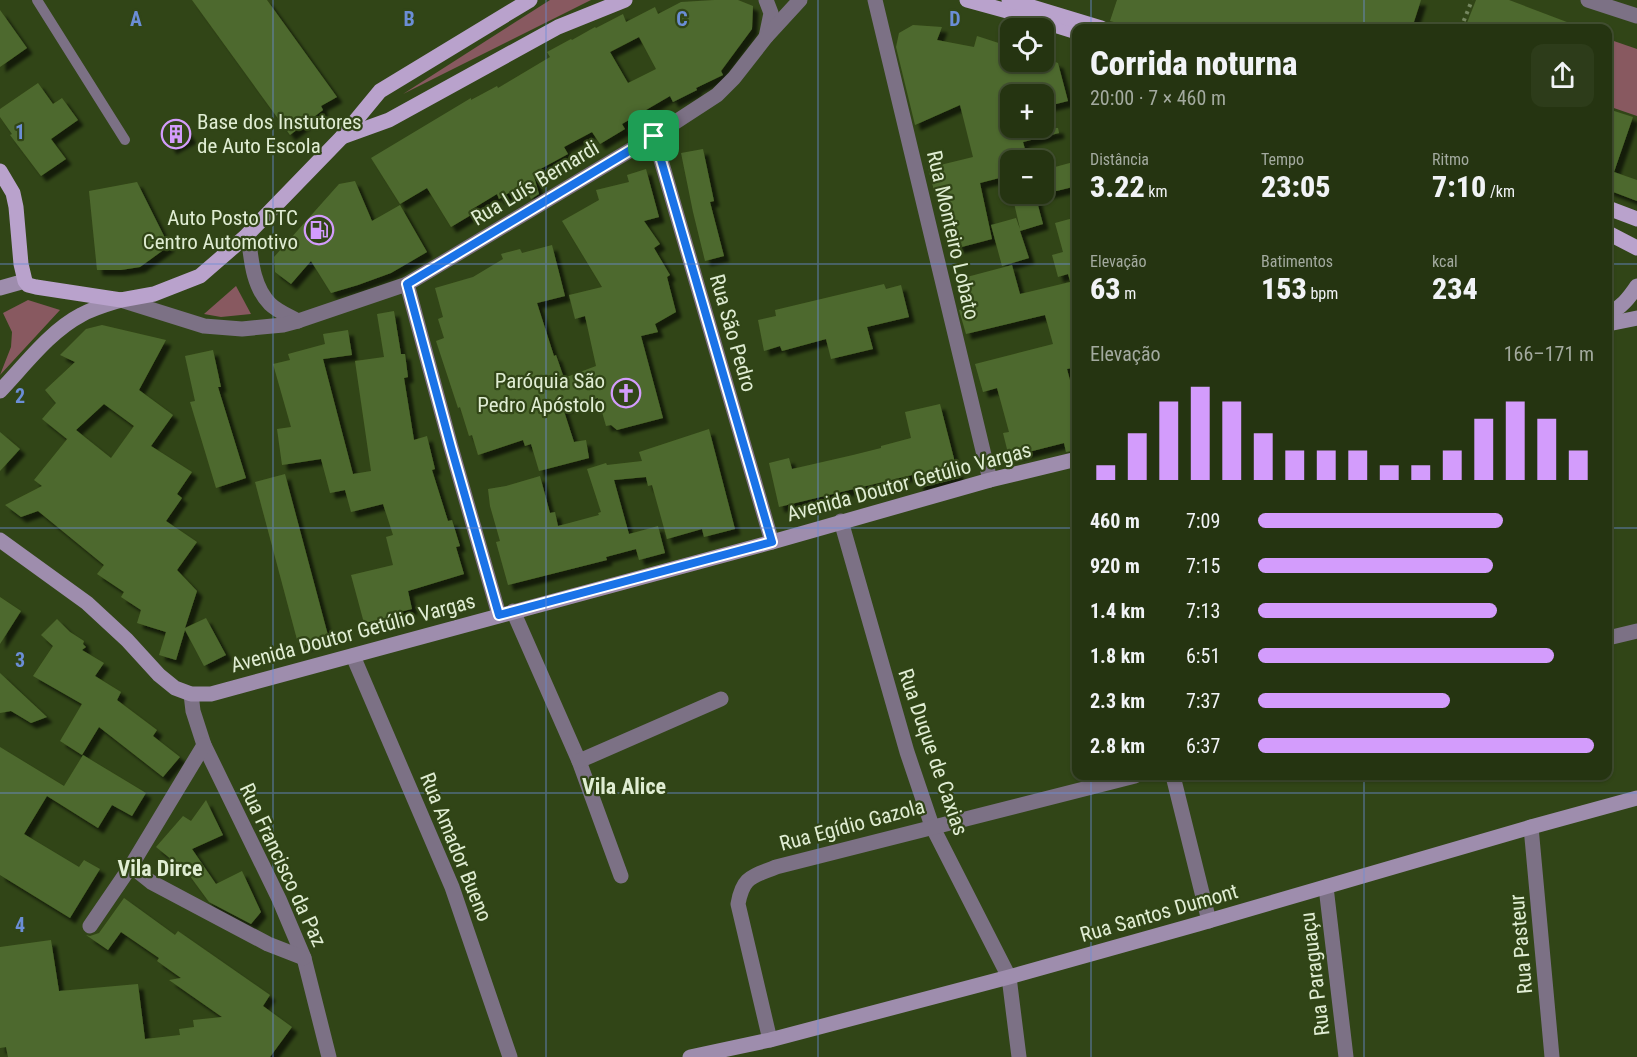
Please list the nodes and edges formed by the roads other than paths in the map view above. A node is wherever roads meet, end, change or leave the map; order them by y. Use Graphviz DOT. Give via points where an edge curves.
graph roads {
  1 [pos="37,0"];
  2 [pos="530,0"];
  3 [pos="625,0"];
  4 [pos="765,0"];
  5 [pos="800,0"];
  6 [pos="875,0"];
  7 [pos="967,0"];
  8 [pos="1009,0"];
  9 [pos="1588,0"];
  10 [pos="1637,16"];
  11 [pos="1088,24"];
  12 [pos="1072,30"];
  13 [pos="766,37"];
  14 [pos="654,136"];
  15 [pos="342,137"];
  16 [pos="124,140"];
  17 [pos="0,171"];
  18 [pos="1612,210"];
  19 [pos="1637,219"];
  20 [pos="248,234"];
  21 [pos="1612,235"];
  22 [pos="1637,248"];
  23 [pos="25,281"];
  24 [pos="407,284"];
  25 [pos="1637,286"];
  26 [pos="0,288"];
  27 [pos="121,300"];
  28 [pos="1612,312"];
  29 [pos="1637,318"];
  30 [pos="298,321"];
  31 [pos="1612,323"];
  32 [pos="0,391"];
  33 [pos="1072,460"];
  34 [pos="990,480"];
  35 [pos="841,521"];
  36 [pos="0,540"];
  37 [pos="772,542"];
  38 [pos="506,613"];
  39 [pos="1637,631"];
  40 [pos="1612,637"];
  41 [pos="353,656"];
  42 [pos="191,694"];
  43 [pos="721,699"];
  44 [pos="204,745"];
  45 [pos="579,761"];
  46 [pos="1119,780"];
  47 [pos="1174,780"];
  48 [pos="1637,798"];
  49 [pos="932,826"];
  50 [pos="1532,827"];
  51 [pos="131,866"];
  52 [pos="621,876"];
  53 [pos="1326,887"];
  54 [pos="1209,921"];
  55 [pos="90,926"];
  56 [pos="304,957"];
  57 [pos="1009,977"];
  58 [pos="770,1040"];
  59 [pos="329,1057"];
  60 [pos="510,1057"];
  61 [pos="690,1057"];
  62 [pos="1019,1057"];
  63 [pos="1346,1057"];
  64 [pos="1552,1057"];
  1 -- 16 [label="lane"];
  2 -- 15 [label="main road" via="380,92"];
  3 -- 15 [label="main road" via="558,27 389,120"];
  4 -- 13 [label="street" via="771,13"];
  5 -- 13 [label="street, Rua Luís Bernardi"];
  6 -- 34 [label="street, Rua Monteiro Lobato"];
  7 -- 12 [label="main road"];
  8 -- 11 [label="main road"];
  9 -- 10 [label="street"];
  13 -- 14 [label="street, Rua Luís Bernardi" via="717,95"];
  14 -- 24 [label="street, Rua Luís Bernardi"];
  14 -- 37 [label="street, Rua São Pedro"];
  15 -- 20 [label="main road"];
  17 -- 23 [label="main road" via="15,200"];
  18 -- 19 [label="main road"];
  20 -- 27 [label="main road" via="200,276 154,294"];
  20 -- 30 [label="street" via="260,291 271,305"];
  21 -- 22 [label="main road"];
  23 -- 26 [label="street"];
  23 -- 27 [label="main road" via="36,287"];
  24 -- 30 [label="street, Rua Luís Bernardi"];
  24 -- 38 [label="street" via="451,447"];
  25 -- 28 [label="street"];
  27 -- 30 [label="street, Rua Luís Bernardi" via="204,326 242,330"];
  27 -- 32 [label="street" via="69,322"];
  29 -- 31 [label="street"];
  33 -- 34 [label="street, Avenida Doutor Getúlio Vargas"];
  34 -- 35 [label="street, Avenida Doutor Getúlio Vargas"];
  35 -- 37 [label="street, Avenida Doutor Getúlio Vargas"];
  35 -- 49 [label="street, Rua Duque de Caxias"];
  36 -- 42 [label="street" via="87,603 159,675 175,688"];
  37 -- 38 [label="street, Avenida Doutor Getúlio Vargas"];
  38 -- 41 [label="street, Avenida Doutor Getúlio Vargas"];
  38 -- 45 [label="street"];
  39 -- 40 [label="street"];
  41 -- 42 [label="street, Avenida Doutor Getúlio Vargas" via="211,694"];
  41 -- 60 [label="street, Rua Amador Bueno" via="452,887"];
  42 -- 44 [label="street, Rua Francisco da Paz"];
  43 -- 45 [label="street"];
  44 -- 51 [label="street"];
  44 -- 56 [label="street, Rua Francisco da Paz"];
  45 -- 52 [label="street"];
  46 -- 49 [label="street, Rua Egídio Gazola"];
  47 -- 54 [label="street"];
  48 -- 50 [label="street, Rua Santos Dumont"];
  49 -- 57 [label="street, Rua Duque de Caxias"];
  49 -- 58 [label="street, Rua Egídio Gazola" via="776,867 748,879 738,904"];
  50 -- 53 [label="street, Rua Santos Dumont"];
  50 -- 64 [label="street, Rua Pasteur"];
  51 -- 55 [label="street"];
  51 -- 56 [label="street" via="151,882 268,944"];
  53 -- 54 [label="street, Rua Santos Dumont"];
  53 -- 63 [label="street, Rua Paraguaçu"];
  54 -- 57 [label="street, Rua Santos Dumont"];
  56 -- 59 [label="street, Rua Francisco da Paz"];
  57 -- 58 [label="street, Rua Santos Dumont"];
  57 -- 62 [label="street, Rua Duque de Caxias"];
  58 -- 61 [label="street, Rua Santos Dumont"];
}
